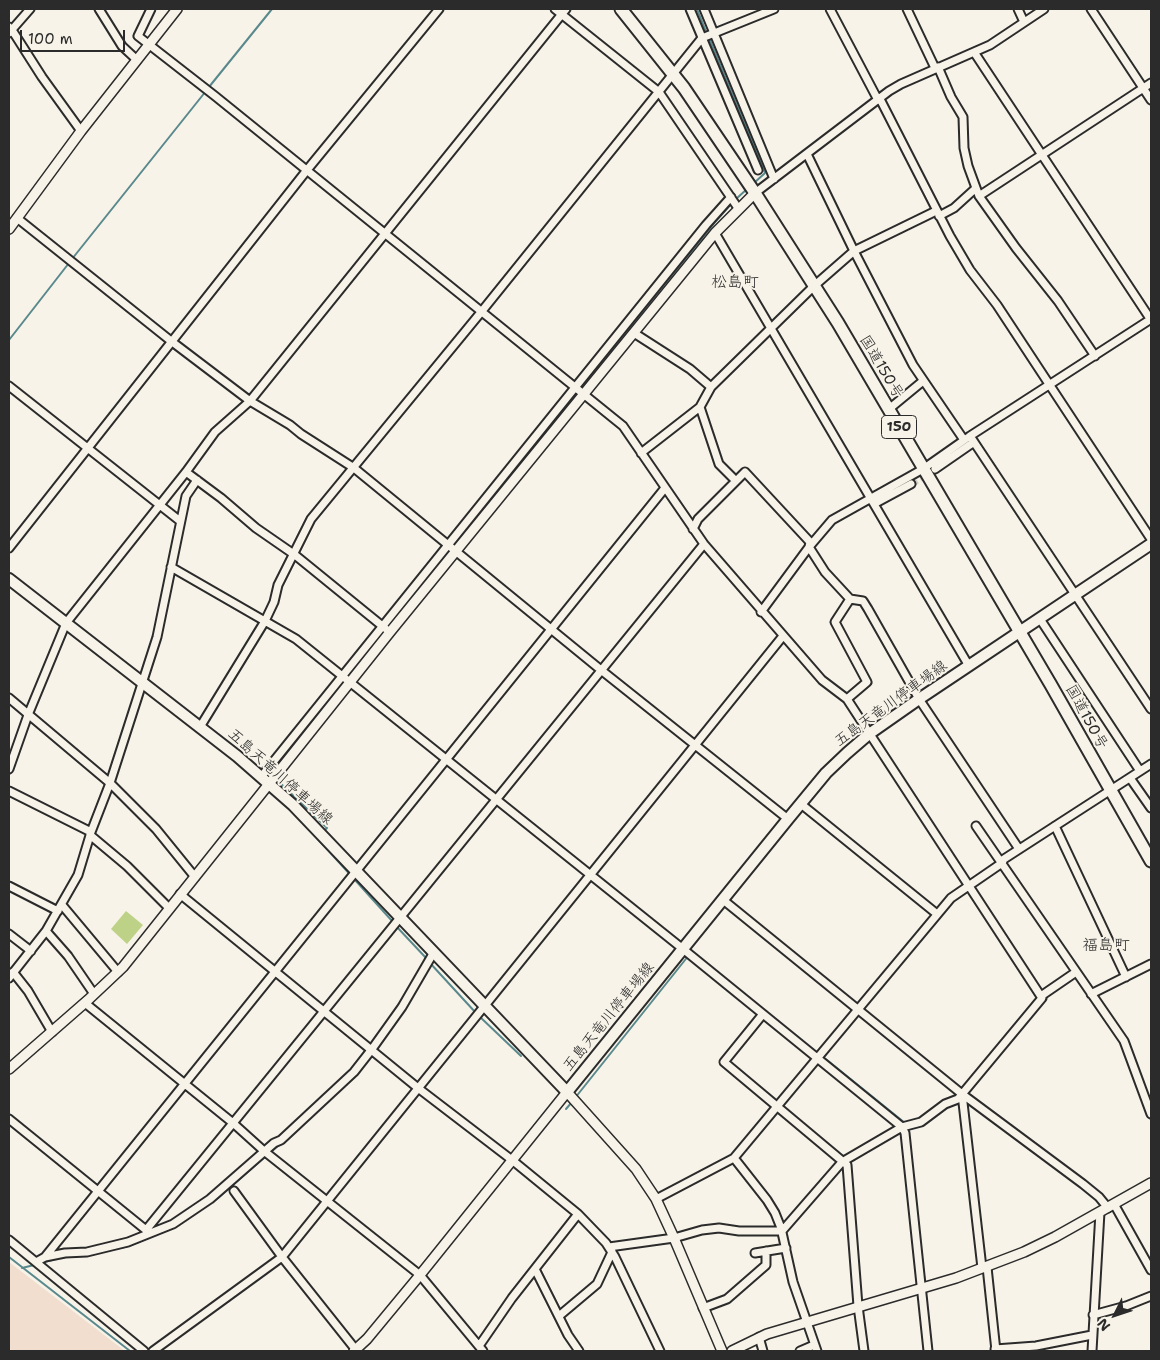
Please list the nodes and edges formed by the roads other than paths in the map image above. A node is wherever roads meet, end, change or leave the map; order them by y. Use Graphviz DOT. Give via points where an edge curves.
graph roads {
  1 [pos="30,9"];
  2 [pos="99,9"];
  3 [pos="151,9"];
  4 [pos="177,9"];
  5 [pos="439,9"];
  6 [pos="555,9"];
  7 [pos="621,9"];
  8 [pos="690,9"];
  9 [pos="704,9"];
  10 [pos="774,9"];
  11 [pos="907,9"];
  12 [pos="1018,9"];
  13 [pos="1044,9"];
  14 [pos="1091,9"];
  15 [pos="833,10"];
  16 [pos="564,11"];
  17 [pos="1024,22"];
  18 [pos="10,30"];
  19 [pos="714,33"];
  20 [pos="702,38"];
  21 [pos="149,45"];
  22 [pos="974,52"];
  23 [pos="137,60"];
  24 [pos="937,67"];
  25 [pos="673,74"];
  26 [pos="1151,83"];
  27 [pos="1144,88"];
  28 [pos="659,92"];
  29 [pos="879,99"];
  30 [pos="1151,100"];
  31 [pos="81,131"];
  32 [pos="757,139"];
  33 [pos="746,144"];
  34 [pos="807,154"];
  35 [pos="1042,154"];
  36 [pos="307,170"];
  37 [pos="758,170"];
  38 [pos="774,179"];
  39 [pos="755,192"];
  40 [pos="978,192"];
  41 [pos="731,197"];
  42 [pos="738,208"];
  43 [pos="938,213"];
  44 [pos="17,218"];
  45 [pos="9,229"];
  46 [pos="716,232"];
  47 [pos="385,234"];
  48 [pos="854,251"];
  49 [pos="814,286"];
  50 [pos="482,311"];
  51 [pos="1151,319"];
  52 [pos="771,328"];
  53 [pos="634,333"];
  54 [pos="171,342"];
  55 [pos="1095,356"];
  56 [pos="923,381"];
  57 [pos="1049,384"];
  58 [pos="9,386"];
  59 [pos="711,387"];
  60 [pos="579,391"];
  61 [pos="250,401"];
  62 [pos="700,407"];
  63 [pos="889,409"];
  64 [pos="970,439"];
  65 [pos="87,448"];
  66 [pos="641,453"];
  67 [pos="354,468"];
  68 [pos="929,469"];
  69 [pos="186,472"];
  70 [pos="197,480"];
  71 [pos="736,481"];
  72 [pos="911,484"];
  73 [pos="665,488"];
  74 [pos="873,501"];
  75 [pos="158,505"];
  76 [pos="180,521"];
  77 [pos="693,529"];
  78 [pos="1151,539"];
  79 [pos="704,544"];
  80 [pos="1151,544"];
  81 [pos="448,546"];
  82 [pos="810,547"];
  83 [pos="9,548"];
  84 [pos="456,552"];
  85 [pos="295,555"];
  86 [pos="172,567"];
  87 [pos="11,583"];
  88 [pos="1075,595"];
  89 [pos="850,599"];
  90 [pos="761,612"];
  91 [pos="1040,619"];
  92 [pos="265,621"];
  93 [pos="66,623"];
  94 [pos="552,629"];
  95 [pos="386,630"];
  96 [pos="1020,633"];
  97 [pos="783,636"];
  98 [pos="969,666"];
  99 [pos="601,670"];
  100 [pos="343,676"];
  101 [pos="142,682"];
  102 [pos="351,683"];
  103 [pos="9,698"];
  104 [pos="846,699"];
  105 [pos="919,699"];
  106 [pos="1151,710"];
  107 [pos="28,715"];
  108 [pos="200,727"];
  109 [pos="869,734"];
  110 [pos="695,745"];
  111 [pos="446,760"];
  112 [pos="1151,764"];
  113 [pos="9,769"];
  114 [pos="1140,771"];
  115 [pos="1130,778"];
  116 [pos="265,780"];
  117 [pos="110,783"];
  118 [pos="1110,790"];
  119 [pos="9,791"];
  120 [pos="496,800"];
  121 [pos="801,804"];
  122 [pos="1151,808"];
  123 [pos="788,819"];
  124 [pos="976,826"];
  125 [pos="1055,826"];
  126 [pos="91,833"];
  127 [pos="1019,849"];
  128 [pos="1151,861"];
  129 [pos="1002,863"];
  130 [pos="356,870"];
  131 [pos="590,875"];
  132 [pos="195,877"];
  133 [pos="9,886"];
  134 [pos="969,886"];
  135 [pos="180,894"];
  136 [pos="722,899"];
  137 [pos="60,908"];
  138 [pos="169,908"];
  139 [pos="938,914"];
  140 [pos="400,917"];
  141 [pos="46,931"];
  142 [pos="9,934"];
  143 [pos="683,949"];
  144 [pos="31,951"];
  145 [pos="434,952"];
  146 [pos="1151,964"];
  147 [pos="276,971"];
  148 [pos="118,972"];
  149 [pos="1076,972"];
  150 [pos="11,975"];
  151 [pos="1126,977"];
  152 [pos="94,994"];
  153 [pos="1091,994"];
  154 [pos="1041,996"];
  155 [pos="85,1003"];
  156 [pos="484,1005"];
  157 [pos="323,1010"];
  158 [pos="857,1010"];
  159 [pos="763,1014"];
  160 [pos="52,1032"];
  161 [pos="372,1050"];
  162 [pos="817,1058"];
  163 [pos="9,1069"];
  164 [pos="185,1084"];
  165 [pos="418,1088"];
  166 [pos="567,1092"];
  167 [pos="962,1094"];
  168 [pos="776,1107"];
  169 [pos="1151,1114"];
  170 [pos="9,1119"];
  171 [pos="233,1123"];
  172 [pos="902,1127"];
  173 [pos="264,1151"];
  174 [pos="734,1158"];
  175 [pos="512,1160"];
  176 [pos="842,1162"];
  177 [pos="1151,1183"];
  178 [pos="234,1191"];
  179 [pos="98,1192"];
  180 [pos="656,1199"];
  181 [pos="327,1201"];
  182 [pos="1107,1208"];
  183 [pos="578,1214"];
  184 [pos="782,1231"];
  185 [pos="674,1238"];
  186 [pos="9,1240"];
  187 [pos="786,1248"];
  188 [pos="611,1250"];
  189 [pos="766,1251"];
  190 [pos="755,1254"];
  191 [pos="45,1257"];
  192 [pos="282,1257"];
  193 [pos="36,1262"];
  194 [pos="535,1268"];
  195 [pos="985,1268"];
  196 [pos="1151,1270"];
  197 [pos="420,1275"];
  198 [pos="921,1287"];
  199 [pos="1151,1296"];
  200 [pos="858,1306"];
  201 [pos="703,1308"];
  202 [pos="1093,1315"];
  203 [pos="559,1316"];
  204 [pos="805,1322"];
  205 [pos="1092,1335"];
  206 [pos="759,1337"];
  207 [pos="816,1348"];
  208 [pos="481,1349"];
  209 [pos="995,1350"];
  210 [pos="144,1351"];
  211 [pos="153,1351"];
  212 [pos="355,1351"];
  213 [pos="580,1351"];
  214 [pos="660,1351"];
  215 [pos="722,1351"];
  216 [pos="732,1351"];
  217 [pos="763,1351"];
  218 [pos="800,1351"];
  219 [pos="864,1351"];
  220 [pos="928,1351"];
  221 [pos="1092,1351"];
  1 -- 18 [label="street"];
  2 -- 23 [label="street" via="122,46"];
  3 -- 21 [label="street" via="138,36"];
  4 -- 21 [label="street"];
  5 -- 36 [label="street"];
  6 -- 16 [label="street"];
  7 -- 25 [label="highway, 国道150号 / 150"];
  8 -- 20 [label="street"];
  9 -- 19 [label="street"];
  10 -- 19 [label="street"];
  11 -- 24 [label="street"];
  12 -- 17 [label="street"];
  13 -- 17 [label="street"];
  14 -- 27 [label="street"];
  15 -- 29 [label="street"];
  16 -- 28 [label="street"];
  16 -- 47 [label="street"];
  17 -- 22 [label="street"];
  18 -- 31 [label="street"];
  19 -- 20 [label="street"];
  19 -- 32 [label="street"];
  20 -- 25 [label="street"];
  20 -- 33 [label="street"];
  21 -- 23 [label="street"];
  21 -- 36 [label="street"];
  22 -- 24 [label="street"];
  22 -- 35 [label="street"];
  23 -- 31 [label="street"];
  24 -- 29 [label="street" via="901,84"];
  24 -- 40 [label="street" via="963,117 964,148"];
  25 -- 28 [label="street"];
  25 -- 39 [label="highway, 国道150号 / 150"];
  26 -- 27 [label="street"];
  27 -- 30 [label="street"];
  27 -- 35 [label="street"];
  28 -- 41 [label="street"];
  28 -- 50 [label="street"];
  29 -- 34 [label="street"];
  29 -- 43 [label="street"];
  31 -- 44 [label="street"];
  32 -- 33 [label="street"];
  32 -- 38 [label="street"];
  33 -- 37 [label="street"];
  34 -- 38 [label="street"];
  34 -- 48 [label="street"];
  35 -- 40 [label="street"];
  35 -- 51 [label="street"];
  36 -- 47 [label="street"];
  36 -- 54 [label="street"];
  38 -- 39 [label="street"];
  39 -- 42 [label="street"];
  39 -- 49 [label="highway, 国道150号 / 150"];
  40 -- 43 [label="street" via="954,208"];
  40 -- 55 [label="street"];
  41 -- 42 [label="street"];
  41 -- 60 [label="street"];
  42 -- 46 [label="street"];
  43 -- 48 [label="street"];
  43 -- 57 [label="street" via="970,270"];
  44 -- 45 [label="street"];
  44 -- 54 [label="street"];
  46 -- 52 [label="street"];
  46 -- 53 [label="street"];
  47 -- 50 [label="street"];
  47 -- 61 [label="street"];
  48 -- 49 [label="street"];
  48 -- 56 [label="street"];
  49 -- 52 [label="street"];
  49 -- 63 [label="highway, 国道150号 / 150"];
  50 -- 60 [label="street"];
  50 -- 67 [label="street"];
  51 -- 55 [label="street"];
  52 -- 59 [label="street"];
  52 -- 74 [label="street"];
  53 -- 59 [label="street" via="690,369"];
  53 -- 60 [label="street"];
  54 -- 61 [label="street"];
  54 -- 65 [label="street"];
  55 -- 57 [label="street"];
  56 -- 63 [label="street"];
  56 -- 64 [label="street"];
  57 -- 64 [label="street"];
  57 -- 78 [label="street"];
  58 -- 65 [label="street"];
  59 -- 62 [label="street"];
  60 -- 66 [label="street" via="623,426"];
  60 -- 81 [label="street"];
  60 -- 84 [label="street"];
  61 -- 67 [label="street"];
  61 -- 69 [label="street" via="215,432"];
  62 -- 66 [label="street"];
  62 -- 71 [label="street" via="719,464"];
  63 -- 68 [label="highway, 国道150号 / 150"];
  64 -- 68 [label="street"];
  64 -- 68 [label="street"];
  64 -- 88 [label="street"];
  65 -- 75 [label="street"];
  65 -- 83 [label="street"];
  66 -- 73 [label="street"];
  67 -- 81 [label="street"];
  67 -- 85 [label="street" via="311,519"];
  68 -- 74 [label="street"];
  68 -- 96 [label="highway, 国道150号 / 150"];
  69 -- 70 [label="street"];
  69 -- 75 [label="street"];
  70 -- 76 [label="street" via="186,496"];
  70 -- 85 [label="street"];
  71 -- 77 [label="street" via="698,519"];
  71 -- 82 [label="street" via="745,472 810,542"];
  72 -- 74 [label="street"];
  73 -- 77 [label="street"];
  73 -- 94 [label="street"];
  74 -- 82 [label="street" via="832,520"];
  74 -- 98 [label="street"];
  75 -- 76 [label="street"];
  75 -- 93 [label="street"];
  76 -- 86 [label="street"];
  77 -- 79 [label="street"];
  79 -- 90 [label="street"];
  79 -- 99 [label="street"];
  80 -- 88 [label="main road, 五島天竜川停車場線"];
  81 -- 84 [label="street"];
  81 -- 95 [label="street"];
  82 -- 89 [label="street" via="825,572"];
  82 -- 90 [label="street"];
  84 -- 94 [label="street"];
  84 -- 95 [label="street"];
  85 -- 92 [label="street" via="278,585"];
  85 -- 95 [label="street"];
  86 -- 92 [label="street"];
  86 -- 101 [label="street" via="157,637"];
  87 -- 93 [label="main road, 五島天竜川停車場線"];
  88 -- 91 [label="main road, 五島天竜川停車場線"];
  88 -- 106 [label="street"];
  89 -- 104 [label="street" via="835,622 867,682"];
  89 -- 105 [label="street" via="862,601"];
  90 -- 97 [label="street"];
  91 -- 96 [label="main road, 五島天竜川停車場線"];
  91 -- 114 [label="street"];
  92 -- 100 [label="street" via="296,639"];
  92 -- 108 [label="street"];
  93 -- 101 [label="main road, 五島天竜川停車場線"];
  93 -- 107 [label="street"];
  94 -- 99 [label="street"];
  94 -- 111 [label="street"];
  95 -- 100 [label="street"];
  95 -- 102 [label="street"];
  96 -- 98 [label="main road, 五島天竜川停車場線"];
  96 -- 118 [label="highway, 国道150号 / 150"];
  97 -- 104 [label="street" via="822,680"];
  97 -- 110 [label="street"];
  98 -- 105 [label="main road, 五島天竜川停車場線"];
  99 -- 110 [label="street"];
  99 -- 120 [label="street"];
  100 -- 102 [label="street"];
  100 -- 116 [label="street"];
  101 -- 108 [label="main road, 五島天竜川停車場線"];
  101 -- 117 [label="street"];
  102 -- 111 [label="street"];
  102 -- 116 [label="street"];
  103 -- 107 [label="street"];
  104 -- 109 [label="street"];
  105 -- 109 [label="main road, 五島天竜川停車場線"];
  105 -- 127 [label="street"];
  107 -- 113 [label="street"];
  107 -- 117 [label="street"];
  108 -- 116 [label="main road, 五島天竜川停車場線"];
  109 -- 121 [label="main road, 五島天竜川停車場線" via="826,773"];
  109 -- 134 [label="street"];
  110 -- 123 [label="street"];
  110 -- 131 [label="street"];
  111 -- 120 [label="street"];
  111 -- 130 [label="street"];
  112 -- 114 [label="street"];
  114 -- 115 [label="street"];
  115 -- 118 [label="street"];
  115 -- 122 [label="street"];
  116 -- 130 [label="main road, 五島天竜川停車場線"];
  116 -- 132 [label="street"];
  117 -- 126 [label="street"];
  117 -- 132 [label="street" via="156,829"];
  118 -- 125 [label="street"];
  118 -- 128 [label="highway, 国道150号 / 150"];
  119 -- 126 [label="street"];
  120 -- 131 [label="street"];
  120 -- 140 [label="street"];
  121 -- 123 [label="main road, 五島天竜川停車場線"];
  121 -- 139 [label="street"];
  123 -- 136 [label="main road, 五島天竜川停車場線"];
  124 -- 129 [label="street"];
  125 -- 127 [label="street"];
  125 -- 151 [label="street"];
  126 -- 137 [label="street" via="78,875"];
  126 -- 138 [label="street"];
  127 -- 129 [label="street"];
  129 -- 134 [label="street"];
  129 -- 149 [label="street"];
  130 -- 140 [label="main road, 五島天竜川停車場線"];
  130 -- 147 [label="street"];
  131 -- 143 [label="street"];
  131 -- 156 [label="street"];
  132 -- 135 [label="street"];
  133 -- 137 [label="street"];
  134 -- 139 [label="street" via="951,898"];
  134 -- 154 [label="street"];
  135 -- 138 [label="street"];
  135 -- 147 [label="street"];
  136 -- 143 [label="main road, 五島天竜川停車場線"];
  136 -- 158 [label="street"];
  137 -- 141 [label="street"];
  137 -- 148 [label="street"];
  138 -- 148 [label="street"];
  139 -- 158 [label="street"];
  140 -- 145 [label="main road, 五島天竜川停車場線"];
  140 -- 157 [label="street"];
  141 -- 144 [label="street"];
  141 -- 152 [label="street"];
  142 -- 144 [label="street"];
  143 -- 159 [label="street"];
  143 -- 166 [label="main road, 五島天竜川停車場線"];
  144 -- 150 [label="street"];
  145 -- 156 [label="main road, 五島天竜川停車場線"];
  145 -- 161 [label="street"];
  146 -- 151 [label="street"];
  147 -- 157 [label="street"];
  147 -- 164 [label="street"];
  148 -- 152 [label="street"];
  149 -- 153 [label="street"];
  149 -- 154 [label="street"];
  150 -- 160 [label="street" via="28,991"];
  151 -- 153 [label="street"];
  152 -- 155 [label="street"];
  153 -- 169 [label="street" via="1124,1041"];
  154 -- 167 [label="street"];
  155 -- 160 [label="street"];
  155 -- 164 [label="street"];
  156 -- 165 [label="street"];
  156 -- 166 [label="main road, 五島天竜川停車場線"];
  157 -- 161 [label="street"];
  157 -- 171 [label="street"];
  158 -- 162 [label="street"];
  158 -- 167 [label="street"];
  159 -- 162 [label="street"];
  159 -- 168 [label="street" via="724,1062"];
  160 -- 163 [label="street"];
  161 -- 165 [label="street"];
  161 -- 173 [label="street" via="308,1116"];
  162 -- 168 [label="street"];
  162 -- 172 [label="street"];
  164 -- 171 [label="street"];
  164 -- 179 [label="street"];
  165 -- 175 [label="street"];
  165 -- 181 [label="street"];
  166 -- 175 [label="street"];
  166 -- 180 [label="street" via="636,1169"];
  167 -- 172 [label="street" via="921,1122"];
  167 -- 182 [label="street" via="1083,1184"];
  167 -- 195 [label="street"];
  168 -- 174 [label="street"];
  168 -- 176 [label="street"];
  170 -- 179 [label="street"];
  171 -- 173 [label="street"];
  171 -- 179 [label="street" via="146,1230"];
  172 -- 176 [label="street"];
  172 -- 198 [label="street"];
  173 -- 181 [label="street"];
  173 -- 191 [label="street" via="210,1199 173,1224 128,1242 87,1252"];
  174 -- 180 [label="street"];
  174 -- 184 [label="street" via="767,1200"];
  175 -- 183 [label="street"];
  175 -- 197 [label="street"];
  176 -- 184 [label="street"];
  176 -- 200 [label="street" via="847,1165"];
  177 -- 182 [label="street"];
  178 -- 192 [label="street"];
  179 -- 191 [label="street"];
  180 -- 185 [label="street"];
  181 -- 192 [label="street"];
  181 -- 197 [label="street"];
  182 -- 195 [label="street" via="1055,1237"];
  182 -- 196 [label="street"];
  182 -- 202 [label="street"];
  183 -- 188 [label="street"];
  183 -- 194 [label="street"];
  184 -- 185 [label="street" via="718,1228"];
  184 -- 187 [label="street"];
  185 -- 188 [label="street"];
  185 -- 201 [label="street"];
  186 -- 193 [label="street"];
  187 -- 189 [label="street"];
  187 -- 204 [label="street"];
  188 -- 203 [label="street" via="597,1284"];
  188 -- 214 [label="street"];
  189 -- 190 [label="street"];
  189 -- 201 [label="street" via="766,1265 727,1300"];
  191 -- 193 [label="street"];
  192 -- 211 [label="street"];
  192 -- 212 [label="street"];
  193 -- 210 [label="street"];
  194 -- 203 [label="street"];
  194 -- 208 [label="street"];
  195 -- 198 [label="street"];
  195 -- 209 [label="street"];
  197 -- 208 [label="street"];
  197 -- 212 [label="street"];
  198 -- 200 [label="street"];
  198 -- 220 [label="street"];
  199 -- 202 [label="street"];
  200 -- 204 [label="street"];
  200 -- 219 [label="street"];
  201 -- 215 [label="street"];
  202 -- 205 [label="street"];
  203 -- 213 [label="street"];
  204 -- 206 [label="street"];
  204 -- 207 [label="street"];
  205 -- 209 [label="street"];
  205 -- 221 [label="street"];
  206 -- 216 [label="street"];
  206 -- 217 [label="street"];
  207 -- 218 [label="street"];
}
